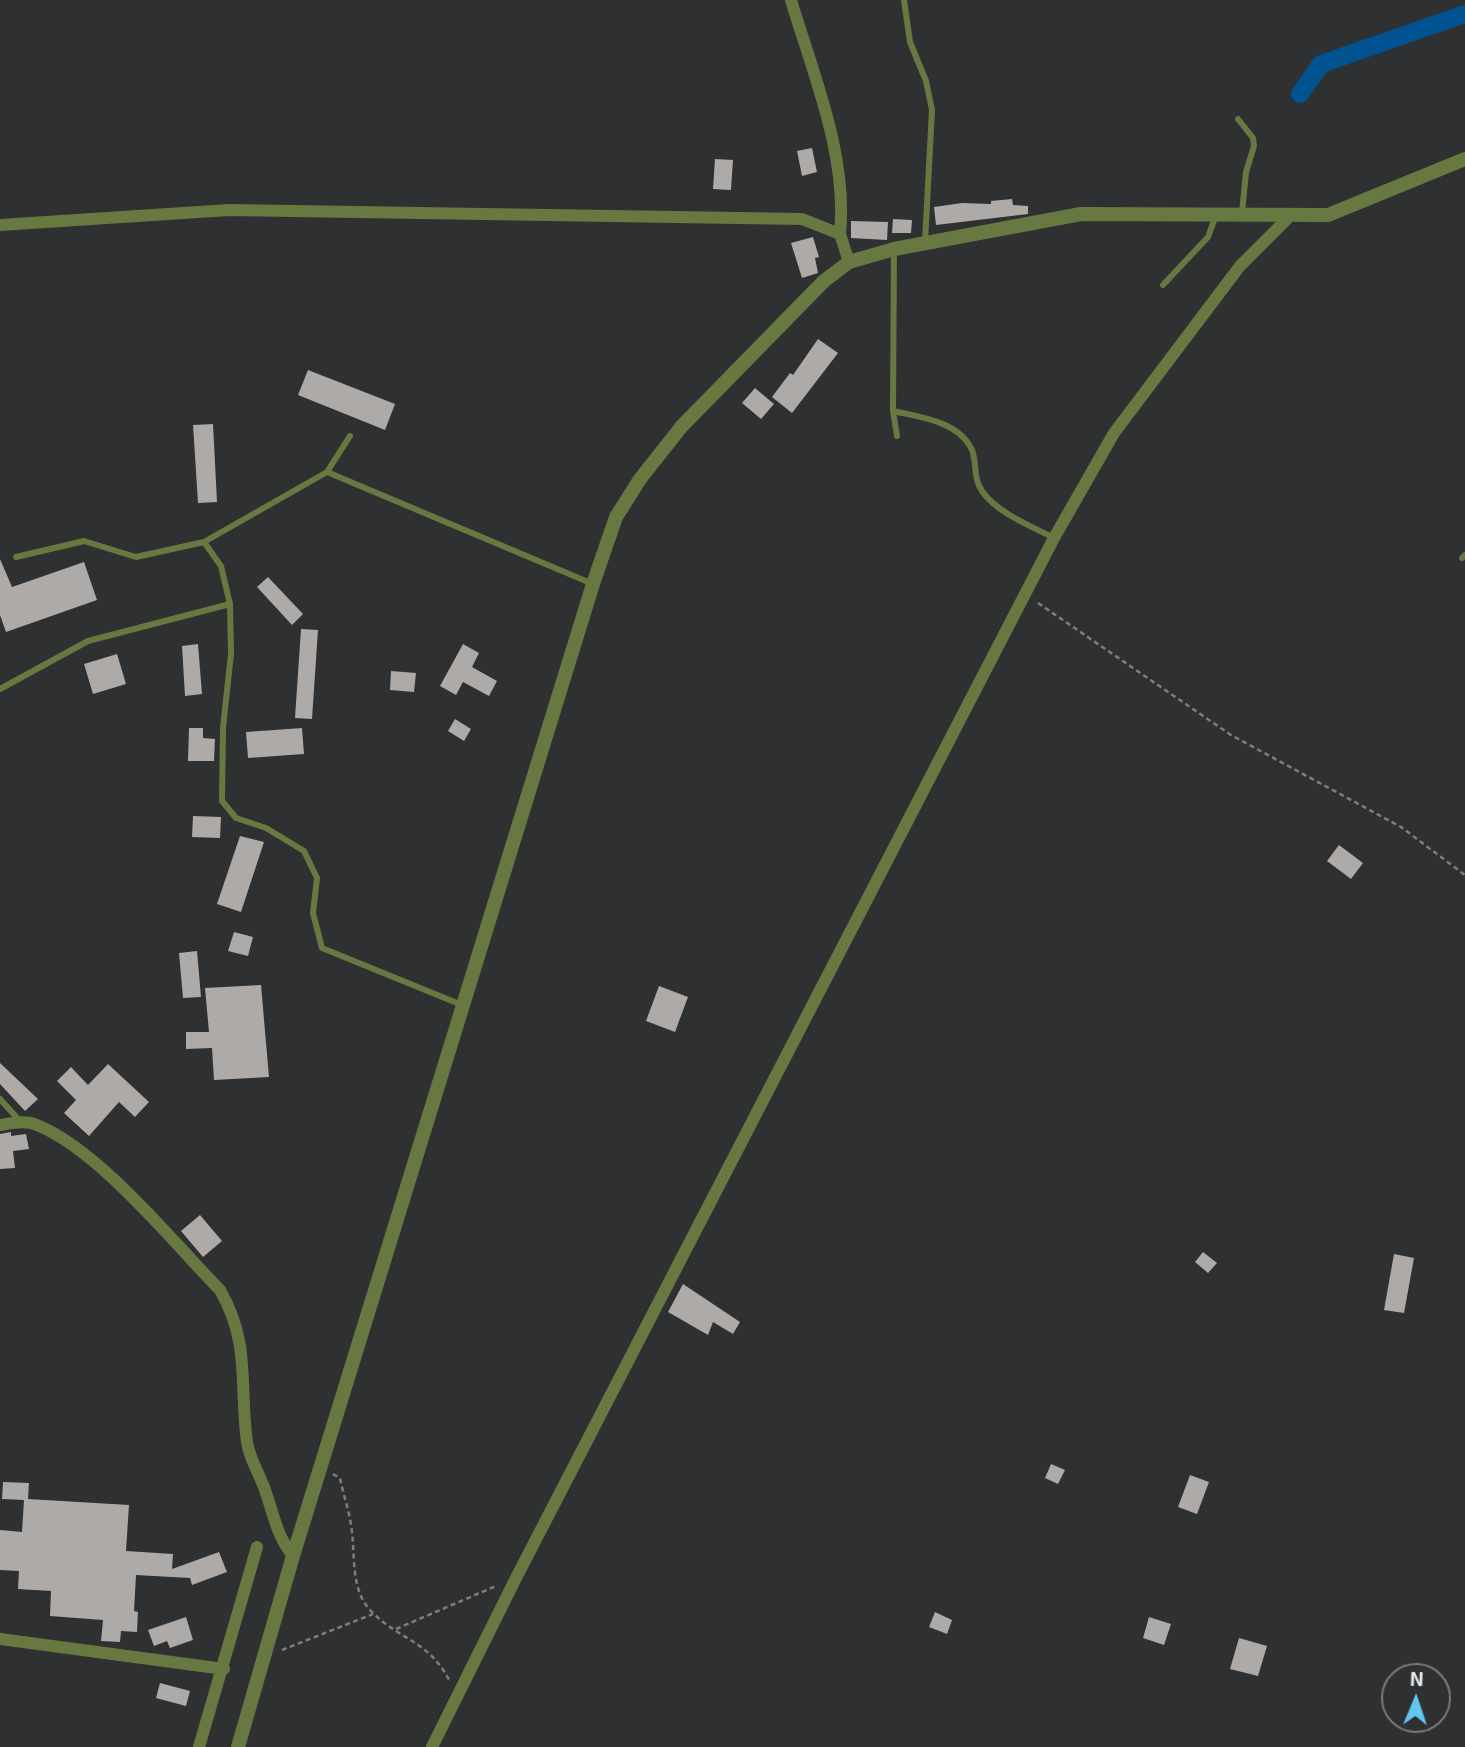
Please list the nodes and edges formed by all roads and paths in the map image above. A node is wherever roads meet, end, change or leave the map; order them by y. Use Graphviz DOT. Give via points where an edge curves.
graph roads {
  1 [pos="791,0"];
  2 [pos="904,0"];
  3 [pos="1238,119"];
  4 [pos="1465,159"];
  5 [pos="1216,215"];
  6 [pos="1242,215"];
  7 [pos="1289,217"];
  8 [pos="0,225"];
  9 [pos="840,228"];
  10 [pos="925,242"];
  11 [pos="894,249"];
  12 [pos="849,262"];
  13 [pos="1163,285"];
  14 [pos="892,411"];
  15 [pos="350,436"];
  16 [pos="897,436"];
  17 [pos="327,472"];
  18 [pos="1054,538"];
  19 [pos="204,542"];
  20 [pos="16,557"];
  21 [pos="593,584"];
  22 [pos="1025,594"];
  23 [pos="230,604"];
  24 [pos="0,689"];
  25 [pos="1465,875"];
  26 [pos="464,1006"];
  27 [pos="0,1099"];
  28 [pos="22,1122"];
  29 [pos="0,1125"];
  30 [pos="321,1467"];
  31 [pos="257,1547"];
  32 [pos="293,1556"];
  33 [pos="516,1578"];
  34 [pos="373,1614"];
  35 [pos="396,1629"];
  36 [pos="0,1639"];
  37 [pos="266,1656"];
  38 [pos="224,1669"];
  39 [pos="457,1696"];
  40 [pos="199,1747"];
  41 [pos="238,1747"];
  42 [pos="432,1747"];
  1 -- 9 [label="street" via="836,158"];
  2 -- 10 [label="lane" via="910,42 932,110"];
  3 -- 6 [label="lane" via="1254,146 1245,172"];
  4 -- 7 [label="street" via="1328,215"];
  5 -- 6 [label="street"];
  5 -- 10 [label="street" via="1081,214"];
  5 -- 13 [label="lane" via="1209,237"];
  6 -- 7 [label="street"];
  7 -- 18 [label="street" via="1240,266 1114,433"];
  8 -- 9 [label="street" via="229,210 802,219"];
  9 -- 12 [label="street"];
  10 -- 11 [label="street"];
  11 -- 12 [label="street"];
  11 -- 14 [label="lane"];
  12 -- 21 [label="street" via="824,281 682,426 615,517"];
  14 -- 16 [label="lane"];
  14 -- 18 [label="lane" via="942,423 963,437 972,451 974,472 983,492 1016,518"];
  15 -- 17 [label="lane"];
  17 -- 19 [label="lane"];
  17 -- 21 [label="lane"];
  18 -- 22 [label="street"];
  19 -- 20 [label="lane" via="136,557 84,541"];
  19 -- 23 [label="lane" via="221,566"];
  21 -- 26 [label="street"];
  22 -- 25 [label="path" via="1231,735 1401,827"];
  22 -- 33 [label="street"];
  23 -- 24 [label="lane" via="88,641"];
  23 -- 26 [label="lane" via="222,801 236,818 265,828 304,851 317,878 313,913 322,948"];
  26 -- 30 [label="street"];
  27 -- 28 [label="lane"];
  28 -- 29 [label="street"];
  28 -- 32 [label="street" via="86,1153 220,1290 235,1317 240,1342 247,1445 279,1538"];
  30 -- 32 [label="street"];
  30 -- 34 [label="path" via="340,1478 357,1585"];
  31 -- 38 [label="street"];
  32 -- 37 [label="street"];
  33 -- 35 [label="path"];
  33 -- 39 [label="street"];
  34 -- 35 [label="path"];
  34 -- 37 [label="path"];
  35 -- 39 [label="path" via="439,1660"];
  36 -- 38 [label="street"];
  37 -- 41 [label="street"];
  38 -- 40 [label="street"];
  39 -- 42 [label="street"];
}
